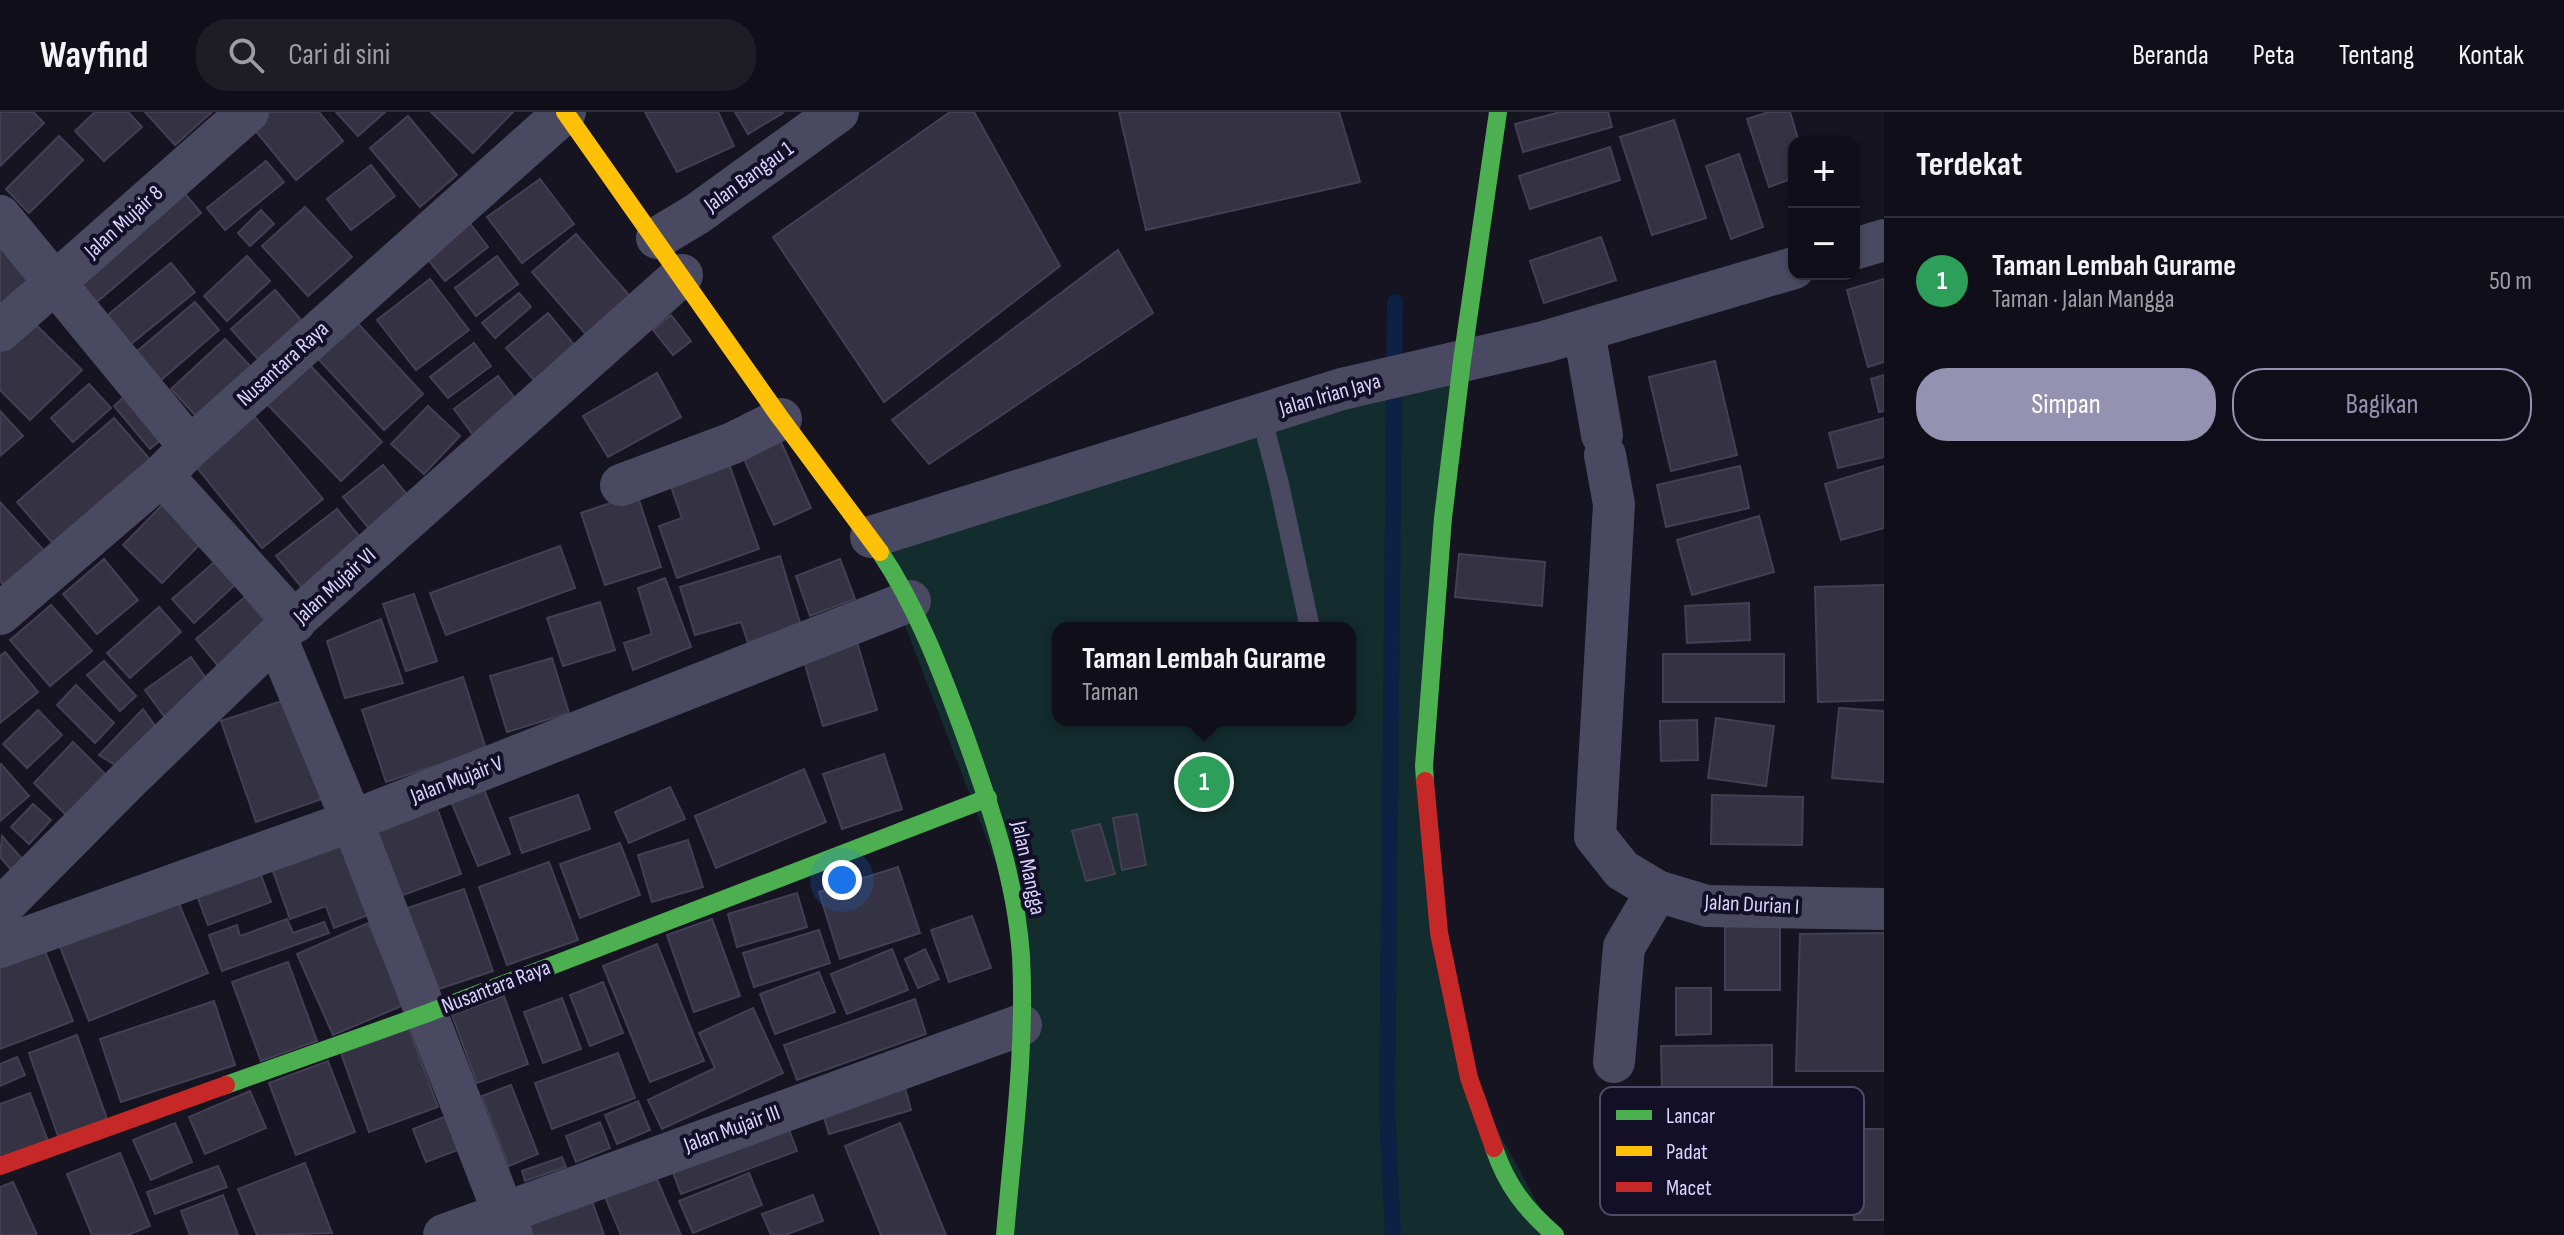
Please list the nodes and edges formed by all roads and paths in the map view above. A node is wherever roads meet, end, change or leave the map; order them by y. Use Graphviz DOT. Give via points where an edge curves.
graph roads {
  1 [pos="248,112"];
  2 [pos="565,112"];
  3 [pos="838,112"];
  4 [pos="1498,112"];
  5 [pos="0,216"];
  6 [pos="657,238"];
  7 [pos="1884,240"];
  8 [pos="1860,247"];
  9 [pos="1788,270"];
  10 [pos="682,275"];
  11 [pos="55,284"];
  12 [pos="0,331"];
  13 [pos="1584,331"];
  14 [pos="1462,361"];
  15 [pos="1261,415"];
  16 [pos="781,419"];
  17 [pos="176,461"];
  18 [pos="621,485"];
  19 [pos="871,537"];
  20 [pos="910,601"];
  21 [pos="0,614"];
  22 [pos="1309,622"];
  23 [pos="286,630"];
  24 [pos="988,798"];
  25 [pos="352,821"];
  26 [pos="1657,891"];
  27 [pos="0,909"];
  28 [pos="1884,909"];
  29 [pos="0,947"];
  30 [pos="428,1013"];
  31 [pos="1021,1025"];
  32 [pos="1614,1062"];
  33 [pos="0,1166"];
  34 [pos="508,1223"];
  35 [pos="444,1235"];
  36 [pos="1005,1235"];
  37 [pos="1555,1235"];
  1 -- 11 [label="street, Jalan Mujair 8"];
  2 -- 6 [label="street, Jalan Mangga"];
  2 -- 17 [label="street, Nusantara Raya"];
  3 -- 6 [label="street, Jalan Bangau 1"];
  4 -- 14 [label="street"];
  5 -- 11 [label="street"];
  6 -- 10 [label="street, Jalan Mangga"];
  7 -- 8 [label="street"];
  9 -- 13 [label="street, Jalan Irian Jaya"];
  10 -- 16 [label="street, Jalan Mangga"];
  10 -- 23 [label="street, Jalan Mujair VI"];
  11 -- 12 [label="street, Jalan Mujair 8"];
  11 -- 17 [label="street"];
  13 -- 14 [label="street, Jalan Irian Jaya"];
  13 -- 26 [label="street, Jalan Durian I" via="1614,504 1595,836 1622,870"];
  14 -- 15 [label="street, Jalan Irian Jaya" via="1342,389"];
  14 -- 37 [label="street" via="1443,518 1424,766 1432,869 1439,933 1469,1078 1503,1175 1530,1214"];
  15 -- 19 [label="street, Jalan Irian Jaya"];
  15 -- 22 [label="lane"];
  16 -- 18 [label="street"];
  16 -- 19 [label="street, Jalan Mangga"];
  17 -- 21 [label="street, Nusantara Raya"];
  17 -- 23 [label="street"];
  19 -- 20 [label="street, Jalan Mangga"];
  20 -- 24 [label="street, Jalan Mangga"];
  20 -- 25 [label="street, Jalan Mujair V"];
  23 -- 25 [label="street"];
  23 -- 27 [label="street, Jalan Mujair VI"];
  24 -- 30 [label="street, Nusantara Raya"];
  24 -- 31 [label="street, Jalan Mangga" via="1016,915"];
  25 -- 29 [label="street, Jalan Mujair V"];
  25 -- 30 [label="street"];
  26 -- 28 [label="street, Jalan Durian I" via="1707,906"];
  26 -- 32 [label="street" via="1624,947"];
  30 -- 33 [label="street, Nusantara Raya"];
  30 -- 34 [label="street"];
  31 -- 34 [label="street, Jalan Mujair III"];
  31 -- 36 [label="street, Jalan Mangga"];
  34 -- 35 [label="street, Jalan Mujair III"];
}
